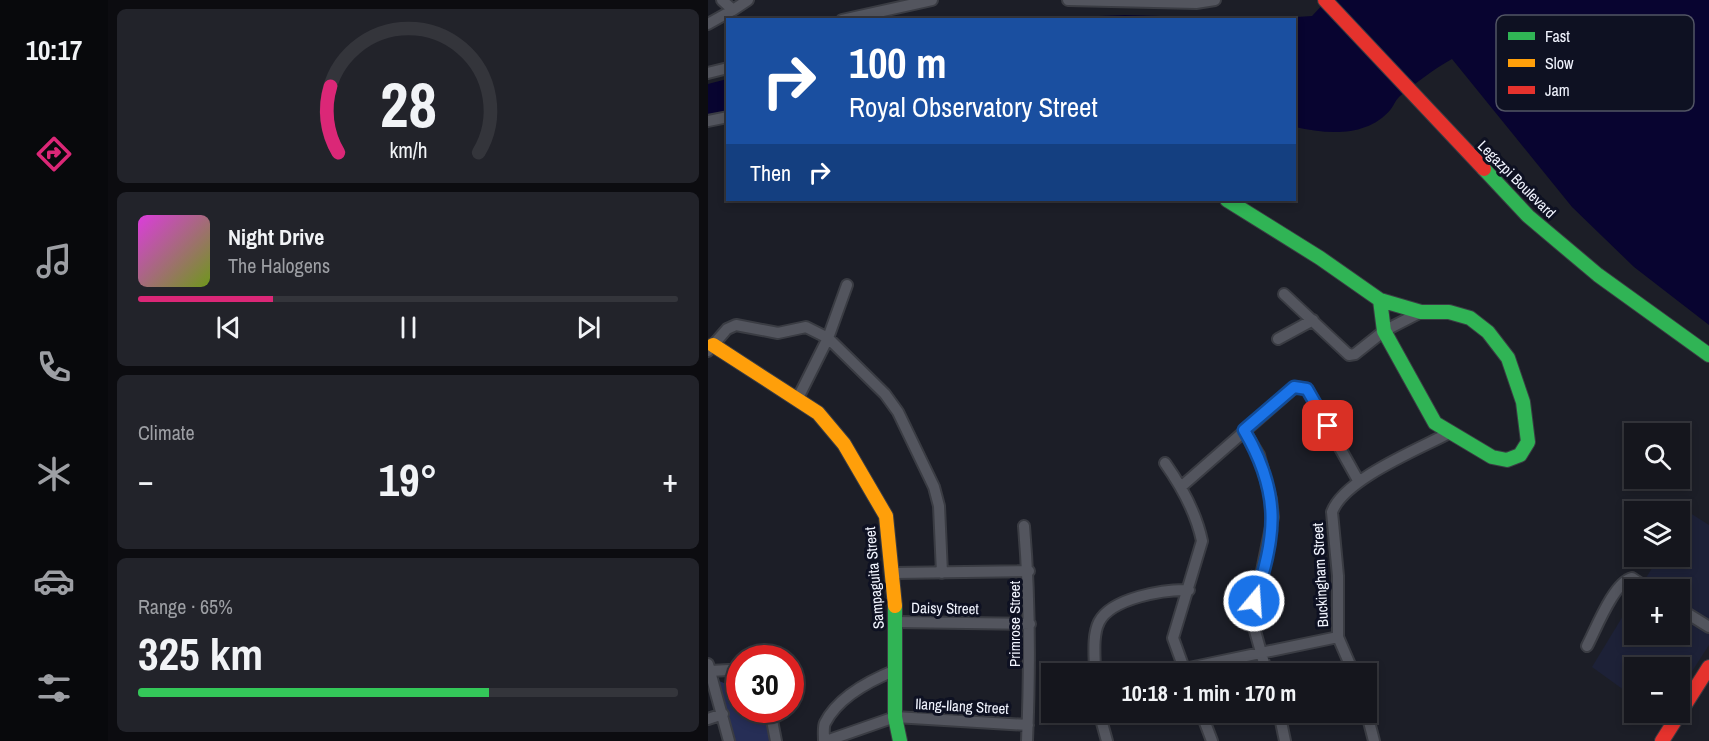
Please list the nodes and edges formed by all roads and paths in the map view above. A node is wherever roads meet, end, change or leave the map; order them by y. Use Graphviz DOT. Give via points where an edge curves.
graph roads {
  1 [pos="722,0"];
  2 [pos="748,0"];
  3 [pos="932,0"];
  4 [pos="1068,0"];
  5 [pos="1215,0"];
  6 [pos="1325,0"];
  7 [pos="733,10"];
  8 [pos="851,18"];
  9 [pos="708,24"];
  10 [pos="726,68"];
  11 [pos="708,73"];
  12 [pos="726,117"];
  13 [pos="708,121"];
  14 [pos="1228,201"];
  15 [pos="846,285"];
  16 [pos="1284,294"];
  17 [pos="1380,300"];
  18 [pos="1421,312"];
  19 [pos="1313,320"];
  20 [pos="1384,331"];
  21 [pos="828,338"];
  22 [pos="1278,339"];
  23 [pos="711,348"];
  24 [pos="1709,355"];
  25 [pos="798,398"];
  26 [pos="1244,430"];
  27 [pos="1449,433"];
  28 [pos="1165,463"];
  29 [pos="1359,482"];
  30 [pos="1182,486"];
  31 [pos="1024,526"];
  32 [pos="1029,571"];
  33 [pos="894,573"];
  34 [pos="942,573"];
  35 [pos="1624,582"];
  36 [pos="1189,590"];
  37 [pos="1690,615"];
  38 [pos="896,622"];
  39 [pos="1030,624"];
  40 [pos="1709,627"];
  41 [pos="1338,637"];
  42 [pos="1587,645"];
  43 [pos="1261,652"];
  44 [pos="1095,663"];
  45 [pos="1182,663"];
  46 [pos="1217,663"];
  47 [pos="1264,663"];
  48 [pos="1349,663"];
  49 [pos="1709,668"];
  50 [pos="726,670"];
  51 [pos="896,670"];
  52 [pos="710,673"];
  53 [pos="723,714"];
  54 [pos="895,717"];
  55 [pos="708,719"];
  56 [pos="773,723"];
  57 [pos="1102,723"];
  58 [pos="1205,723"];
  59 [pos="1281,723"];
  60 [pos="1369,723"];
  61 [pos="1028,725"];
  62 [pos="729,741"];
  63 [pos="776,741"];
  64 [pos="825,741"];
  65 [pos="900,741"];
  66 [pos="1027,741"];
  67 [pos="1107,741"];
  68 [pos="1212,741"];
  69 [pos="1285,741"];
  70 [pos="1374,741"];
  71 [pos="1662,741"];
  1 -- 7 [label="street"];
  2 -- 7 [label="street"];
  3 -- 8 [label="street"];
  4 -- 5 [label="street"];
  6 -- 24 [label="street, Legazpi Boulevard" via="1528,216 1598,275"];
  7 -- 9 [label="street"];
  10 -- 11 [label="street"];
  12 -- 13 [label="street"];
  14 -- 17 [label="street"];
  15 -- 21 [label="street"];
  16 -- 19 [label="street"];
  17 -- 18 [label="street"];
  17 -- 20 [label="street"];
  18 -- 20 [label="street"];
  18 -- 27 [label="street" via="1449,312 1470,318 1488,332 1508,358 1524,402 1528,442 1520,455 1507,460 1492,457"];
  19 -- 20 [label="street" via="1349,355"];
  19 -- 22 [label="street"];
  20 -- 27 [label="street" via="1427,412"];
  21 -- 23 [label="street" via="806,327 778,333 736,325 727,329"];
  21 -- 25 [label="street"];
  21 -- 34 [label="street" via="885,394 927,471 939,506"];
  23 -- 25 [label="street, Sampaguita Street"];
  25 -- 33 [label="street, Sampaguita Street" via="818,413 844,444 886,516"];
  26 -- 29 [label="street" via="1294,387 1302,386"];
  26 -- 30 [label="street"];
  26 -- 43 [label="street" via="1259,456 1273,517 1252,620"];
  27 -- 29 [label="street, Buckingham Street"];
  28 -- 30 [label="street"];
  29 -- 41 [label="street, Buckingham Street" via="1335,503 1332,512"];
  30 -- 36 [label="street" via="1202,541"];
  31 -- 32 [label="street"];
  32 -- 34 [label="street, Primrose Street"];
  32 -- 39 [label="street, Primrose Street"];
  33 -- 34 [label="street, Primrose Street"];
  33 -- 38 [label="street, Sampaguita Street"];
  35 -- 42 [label="street"];
  36 -- 44 [label="street" via="1166,589 1146,594 1106,614 1096,630"];
  36 -- 45 [label="street" via="1173,638"];
  37 -- 40 [label="street"];
  38 -- 39 [label="street, Daisy Street"];
  38 -- 51 [label="street, Sampaguita Street"];
  39 -- 61 [label="street, Primrose Street"];
  41 -- 43 [label="street"];
  41 -- 48 [label="street, Buckingham Street"];
  43 -- 46 [label="street"];
  43 -- 47 [label="street"];
  49 -- 71 [label="street"];
  50 -- 52 [label="street"];
  51 -- 54 [label="street, Sampaguita Street"];
  51 -- 64 [label="street" via="868,682 833,712 824,724"];
  52 -- 53 [label="street"];
  53 -- 55 [label="street"];
  53 -- 62 [label="street"];
  54 -- 61 [label="street, Ilang-Ilang Street"];
  54 -- 64 [label="street"];
  54 -- 65 [label="street, Sampaguita Street"];
  56 -- 63 [label="street"];
  57 -- 67 [label="street"];
  58 -- 68 [label="street"];
  59 -- 69 [label="street"];
  60 -- 70 [label="street"];
  61 -- 66 [label="street, Primrose Street"];
}
